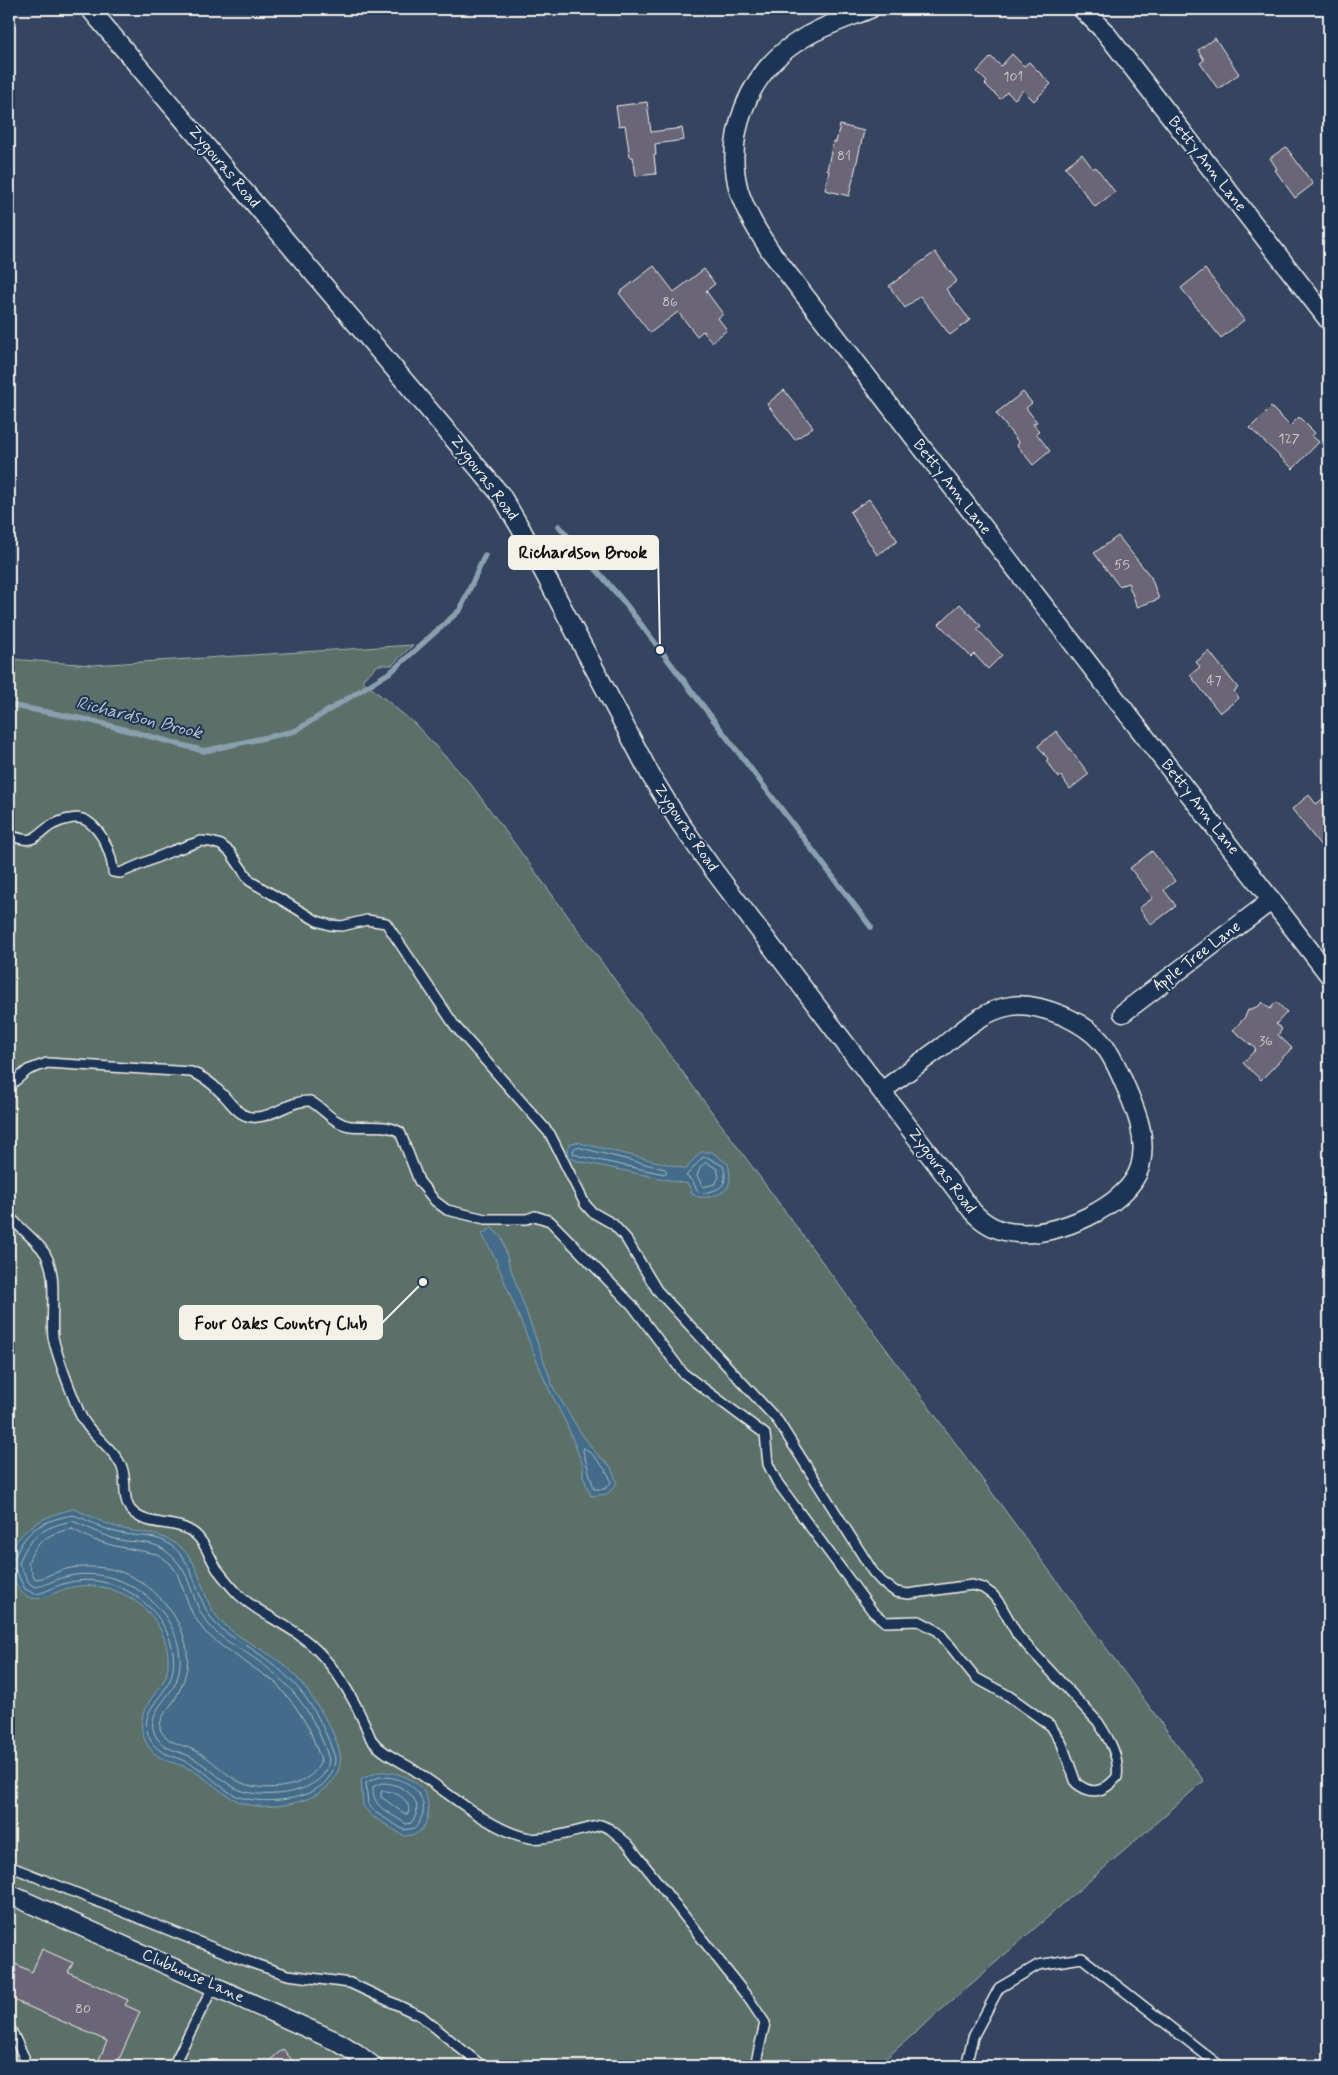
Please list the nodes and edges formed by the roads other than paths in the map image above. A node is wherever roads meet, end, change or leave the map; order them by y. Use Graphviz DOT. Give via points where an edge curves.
graph roads {
  1 [pos="90,9"];
  2 [pos="870,9"];
  3 [pos="1082,9"];
  4 [pos="1329,321"];
  5 [pos="9,835"];
  6 [pos="1272,900"];
  7 [pos="1329,974"];
  8 [pos="1123,1012"];
  9 [pos="9,1086"];
  10 [pos="882,1091"];
  11 [pos="9,1216"];
  12 [pos="9,1866"];
  13 [pos="9,1894"];
  14 [pos="214,1986"];
  15 [pos="9,2026"];
  16 [pos="24,2057"];
  17 [pos="173,2066"];
  18 [pos="373,2066"];
  19 [pos="482,2066"];
  20 [pos="755,2066"];
  21 [pos="966,2066"];
  22 [pos="1220,2066"];
  1 -- 10 [label="street, Zygouras Road" via="496,489 521,529 665,800 712,868"];
  2 -- 6 [label="street, Betty Ann Lane" via="794,44 776,59 748,97 735,142 735,166 746,212 771,252"];
  3 -- 4 [label="street, Betty Ann Lane" via="1105,32"];
  5 -- 9 [label="lane" via="31,839 52,824 74,818 87,821 110,853 114,872 120,873 200,841 211,842 230,852 250,880 317,921 330,926 367,920 386,923 455,1026 550,1134 585,1204 613,1224 657,1290 778,1421 873,1572 896,1592 923,1593 972,1585 994,1595 1018,1636 1098,1722 1117,1759 1117,1777 1098,1791 1081,1787 1076,1783 1058,1735 1051,1726 1009,1696 976,1678 938,1631 919,1622 885,1622 872,1612 777,1482 768,1464 765,1434 683,1373 632,1305 550,1221 535,1216 527,1219 485,1219 447,1210 419,1181 400,1132 392,1127 340,1123 310,1101 292,1103 258,1117 248,1116 240,1113 202,1076 191,1072 81,1064 47,1063 28,1070"];
  6 -- 7 [label="street, Betty Ann Lane"];
  6 -- 8 [label="street, Apple Tree Lane"];
  10 -- 10 [label="street, Zygouras Road" via="974,1212 996,1229 1016,1234 1038,1233 1082,1218 1120,1196 1140,1168 1143,1145 1138,1116 1106,1045 1080,1024 1043,1009 1012,1006 990,1012"];
  11 -- 20 [label="lane" via="47,1258 52,1276 57,1350 80,1414 122,1467 128,1507 135,1515 142,1520 178,1525 197,1536 240,1596 298,1634 324,1656 341,1680 378,1748 509,1833 541,1839 601,1825 628,1844 765,2023"];
  12 -- 19 [label="lane" via="246,1961 288,1975 350,1983 421,2016"];
  13 -- 14 [label="street, Clubhouse Lane"];
  14 -- 17 [label="lane"];
  14 -- 18 [label="street, Clubhouse Lane" via="338,2042"];
  15 -- 16 [label="lane"];
  21 -- 22 [label="lane" via="973,2037 999,1988 1038,1964 1082,1958"];
}
